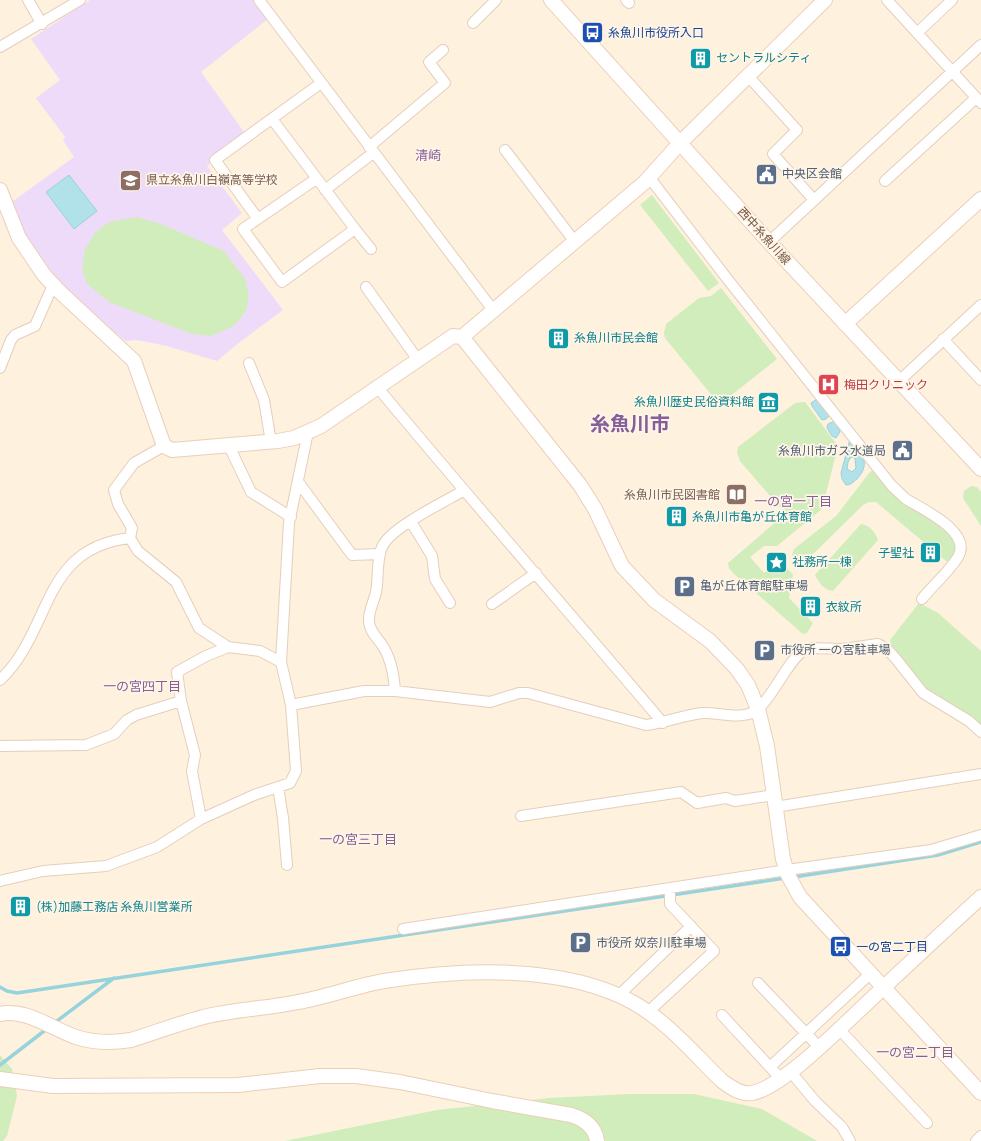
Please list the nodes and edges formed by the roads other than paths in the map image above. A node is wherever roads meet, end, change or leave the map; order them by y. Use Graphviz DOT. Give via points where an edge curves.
graph roads {
  1 [pos="28,0"];
  2 [pos="80,0"];
  3 [pos="259,0"];
  4 [pos="496,0"];
  5 [pos="551,0"];
  6 [pos="825,0"];
  7 [pos="887,0"];
  8 [pos="952,0"];
  9 [pos="473,23"];
  10 [pos="42,24"];
  11 [pos="917,33"];
  12 [pos="981,45"];
  13 [pos="0,47"];
  14 [pos="443,50"];
  15 [pos="952,72"];
  16 [pos="748,76"];
  17 [pos="321,83"];
  18 [pos="979,100"];
  19 [pos="272,119"];
  20 [pos="680,143"];
  21 [pos="371,150"];
  22 [pos="505,150"];
  23 [pos="649,177"];
  24 [pos="316,179"];
  25 [pos="885,181"];
  26 [pos="0,190"];
  27 [pos="325,190"];
  28 [pos="981,198"];
  29 [pos="814,200"];
  30 [pos="258,219"];
  31 [pos="355,229"];
  32 [pos="575,242"];
  33 [pos="769,242"];
  34 [pos="371,249"];
  35 [pos="53,286"];
  36 [pos="366,287"];
  37 [pos="981,305"];
  38 [pos="493,310"];
  39 [pos="845,324"];
  40 [pos="462,337"];
  41 [pos="943,339"];
  42 [pos="418,360"];
  43 [pos="249,363"];
  44 [pos="0,368"];
  45 [pos="981,380"];
  46 [pos="898,382"];
  47 [pos="378,388"];
  48 [pos="308,432"];
  49 [pos="271,442"];
  50 [pos="164,446"];
  51 [pos="230,446"];
  52 [pos="981,469"];
  53 [pos="299,483"];
  54 [pos="463,491"];
  55 [pos="291,517"];
  56 [pos="411,522"];
  57 [pos="130,538"];
  58 [pos="380,554"];
  59 [pos="536,574"];
  60 [pos="922,599"];
  61 [pos="450,603"];
  62 [pos="492,604"];
  63 [pos="228,647"];
  64 [pos="280,662"];
  65 [pos="0,680"];
  66 [pos="395,691"];
  67 [pos="181,701"];
  68 [pos="290,705"];
  69 [pos="758,709"];
  70 [pos="663,723"];
  71 [pos="981,732"];
  72 [pos="0,746"];
  73 [pos="981,774"];
  74 [pos="278,787"];
  75 [pos="774,801"];
  76 [pos="521,816"];
  77 [pos="201,819"];
  78 [pos="981,836"];
  79 [pos="287,865"];
  80 [pos="787,870"];
  81 [pos="0,881"];
  82 [pos="670,889"];
  83 [pos="981,897"];
  84 [pos="691,926"];
  85 [pos="403,929"];
  86 [pos="870,974"];
  87 [pos="758,984"];
  88 [pos="883,988"];
  89 [pos="618,996"];
  90 [pos="648,1012"];
  91 [pos="0,1014"];
  92 [pos="722,1016"];
  93 [pos="839,1029"];
  94 [pos="806,1034"];
  95 [pos="819,1047"];
  96 [pos="770,1067"];
  97 [pos="785,1074"];
  98 [pos="0,1079"];
  99 [pos="981,1093"];
  100 [pos="927,1123"];
  101 [pos="981,1136"];
  102 [pos="597,1141"];
  103 [pos="850,1141"];
  104 [pos="976,1141"];
  1 -- 10 [label="street"];
  2 -- 10 [label="street"];
  3 -- 17 [label="street"];
  4 -- 9 [label="street"];
  5 -- 20 [label="street, 西中糸魚川線"];
  6 -- 16 [label="street"];
  7 -- 11 [label="street"];
  8 -- 11 [label="street"];
  10 -- 13 [label="street"];
  11 -- 15 [label="street"];
  12 -- 15 [label="street"];
  14 -- 21 [label="street" via="428,62 445,82"];
  15 -- 18 [label="street"];
  15 -- 29 [label="street"];
  16 -- 20 [label="street"];
  16 -- 29 [label="street" via="797,130 773,154"];
  17 -- 19 [label="street"];
  17 -- 21 [label="street"];
  18 -- 25 [label="street"];
  19 -- 24 [label="street"];
  19 -- 30 [label="street" via="215,160"];
  20 -- 23 [label="street"];
  20 -- 33 [label="street, 西中糸魚川線"];
  21 -- 27 [label="street"];
  21 -- 38 [label="street"];
  22 -- 32 [label="street"];
  23 -- 32 [label="street"];
  23 -- 60 [label="street" via="892,486 905,498 951,528 959,537 961,545 958,556"];
  24 -- 27 [label="street"];
  24 -- 30 [label="street"];
  26 -- 35 [label="street" via="19,238"];
  27 -- 31 [label="street"];
  28 -- 39 [label="street"];
  29 -- 33 [label="street"];
  30 -- 31 [label="street" via="244,229 282,282"];
  31 -- 34 [label="street"];
  32 -- 38 [label="street"];
  33 -- 39 [label="street, 西中糸魚川線"];
  35 -- 44 [label="street" via="35,326 10,340"];
  35 -- 50 [label="street" via="134,361"];
  36 -- 42 [label="street"];
  37 -- 41 [label="street"];
  38 -- 40 [label="street"];
  39 -- 46 [label="street, 西中糸魚川線"];
  40 -- 42 [label="street" via="453,336"];
  40 -- 69 [label="street" via="580,485 595,509 622,566 654,600 702,634 737,668 748,685"];
  41 -- 45 [label="street"];
  41 -- 46 [label="street"];
  42 -- 47 [label="street"];
  43 -- 49 [label="street" via="264,400"];
  46 -- 52 [label="street, 西中糸魚川線"];
  47 -- 48 [label="street"];
  47 -- 54 [label="street"];
  48 -- 49 [label="street" via="294,438"];
  48 -- 53 [label="street"];
  49 -- 51 [label="street"];
  50 -- 51 [label="street" via="172,450"];
  50 -- 57 [label="street" via="134,463 114,490 118,504 132,528"];
  51 -- 55 [label="street" via="251,492"];
  53 -- 55 [label="street"];
  53 -- 58 [label="street" via="352,555"];
  54 -- 56 [label="street"];
  54 -- 59 [label="street"];
  55 -- 64 [label="street"];
  56 -- 58 [label="street" via="387,538"];
  56 -- 61 [label="street" via="432,556 435,579"];
  57 -- 63 [label="street" via="138,550 176,582 199,628"];
  57 -- 65 [label="street" via="113,540 93,548 68,567 55,584 18,659"];
  58 -- 66 [label="street" via="376,593 370,609 369,622 373,634 389,658"];
  59 -- 62 [label="street"];
  59 -- 70 [label="street"];
  63 -- 64 [label="street" via="260,651"];
  63 -- 67 [label="street" via="176,672"];
  64 -- 68 [label="street"];
  66 -- 68 [label="street" via="364,691"];
  66 -- 70 [label="street" via="490,702 519,693 528,693 646,725"];
  67 -- 72 [label="street" via="136,715 127,720 114,734 86,745"];
  67 -- 77 [label="street" via="195,756 192,771"];
  68 -- 74 [label="street" via="296,771 290,783"];
  69 -- 70 [label="street" via="735,716 704,713"];
  69 -- 71 [label="street" via="804,650 842,649 878,644 887,649 923,693 969,721"];
  69 -- 75 [label="street" via="767,746"];
  73 -- 75 [label="street"];
  74 -- 77 [label="street"];
  74 -- 79 [label="street"];
  75 -- 76 [label="street" via="735,801 726,798 697,803 681,792"];
  75 -- 80 [label="street"];
  77 -- 81 [label="street" via="157,847 106,866 43,871"];
  78 -- 80 [label="street" via="931,850"];
  80 -- 82 [label="street"];
  80 -- 86 [label="street" via="800,897"];
  82 -- 84 [label="street" via="670,904"];
  82 -- 85 [label="street"];
  83 -- 88 [label="street"];
  84 -- 89 [label="street"];
  84 -- 90 [label="street" via="714,952"];
  86 -- 88 [label="street"];
  86 -- 94 [label="street"];
  87 -- 94 [label="street"];
  88 -- 93 [label="street"];
  88 -- 99 [label="street"];
  89 -- 90 [label="street"];
  89 -- 91 [label="street" via="586,984 531,975 432,975 384,981 300,1002 201,1017 131,1040 110,1042 77,1038 22,1014"];
  90 -- 97 [label="street" via="669,1028 731,1088 743,1093 752,1093 767,1087"];
  92 -- 96 [label="street"];
  93 -- 95 [label="street"];
  93 -- 100 [label="street"];
  94 -- 95 [label="street"];
  94 -- 96 [label="street"];
  95 -- 97 [label="street"];
  96 -- 97 [label="street"];
  97 -- 103 [label="street" via="842,1127"];
  98 -- 102 [label="street" via="53,1086 238,1085 320,1076 356,1076 400,1082 583,1118 592,1128"];
  101 -- 104 [label="street"];
}
